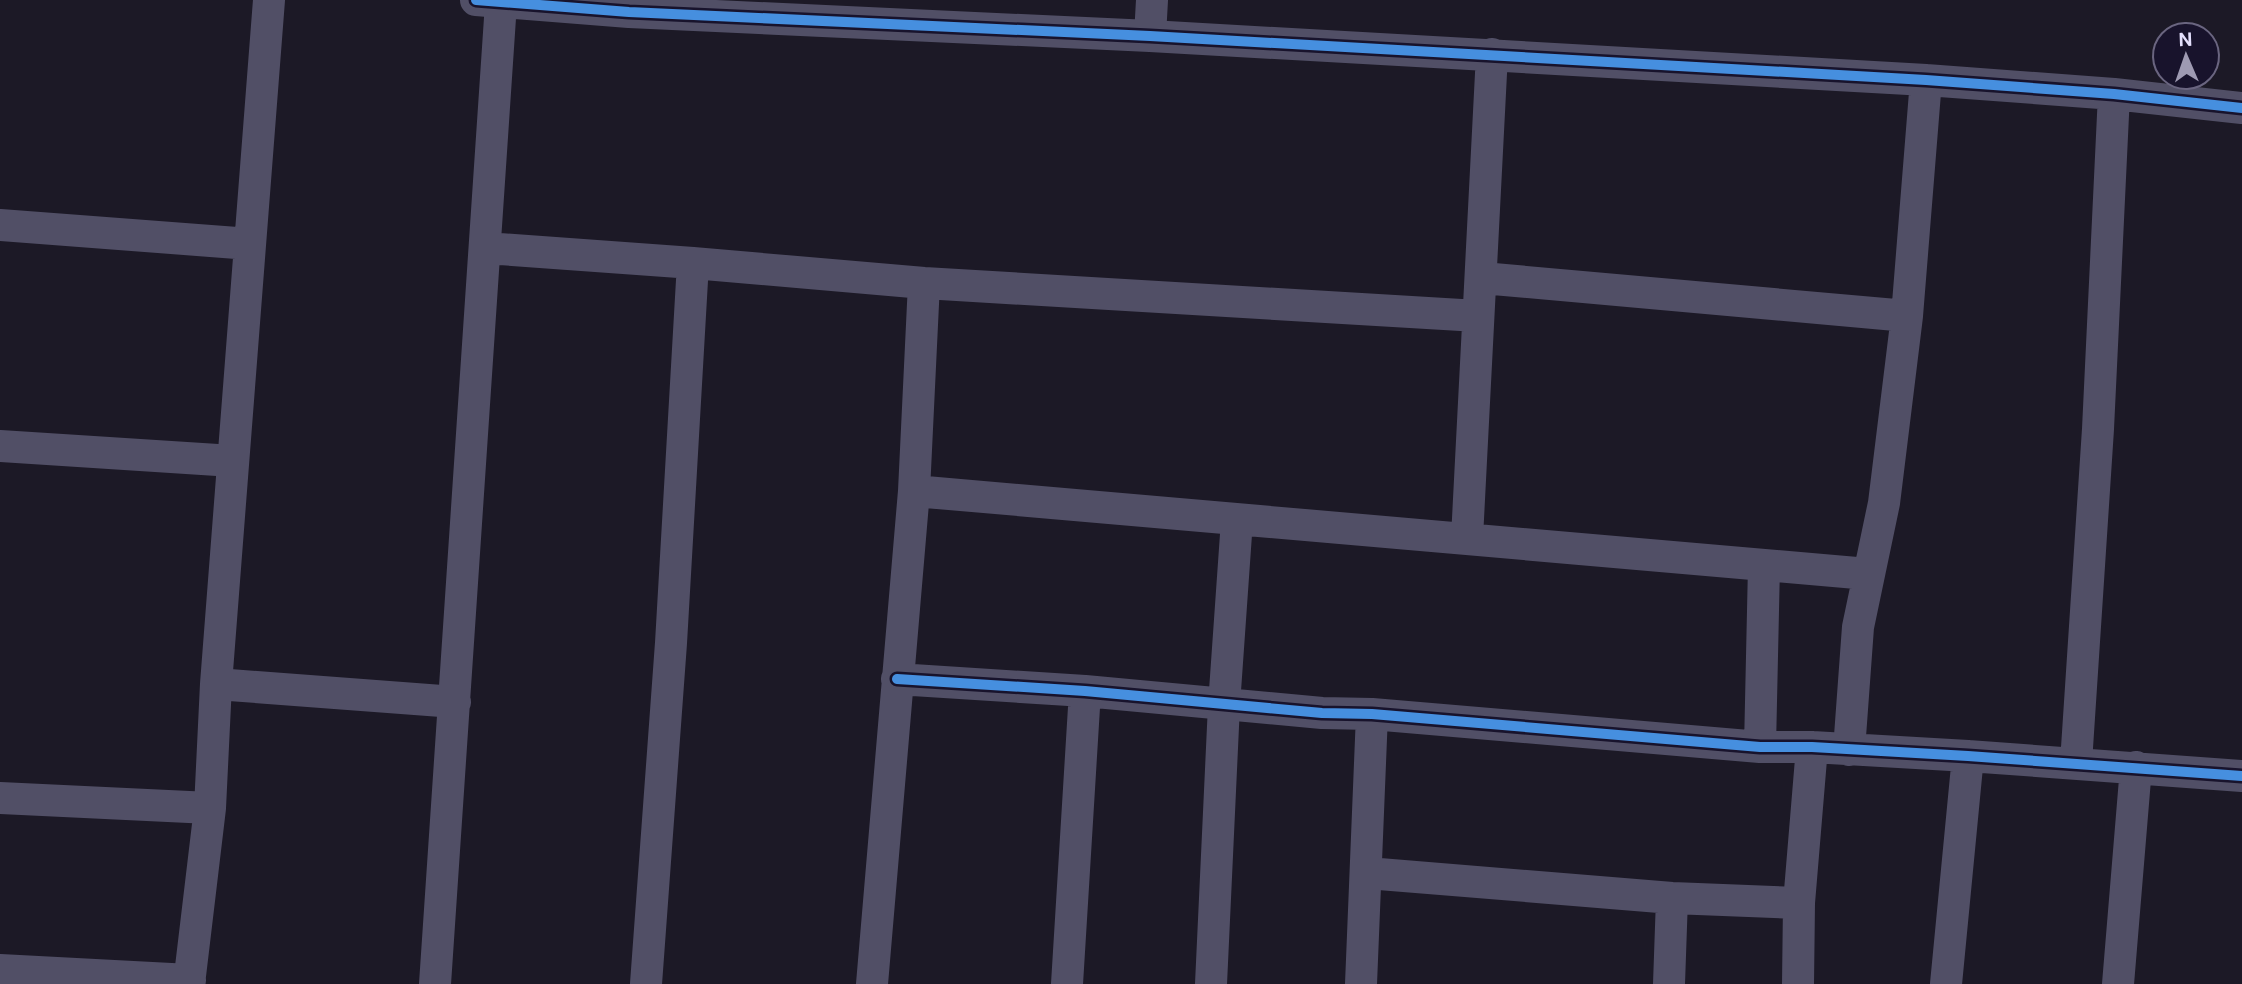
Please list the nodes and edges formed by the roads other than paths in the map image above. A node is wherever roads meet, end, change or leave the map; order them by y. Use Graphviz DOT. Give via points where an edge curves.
graph roads {
  1 [pos="269,0"];
  2 [pos="1152,0"];
  3 [pos="489,1"];
  4 [pos="629,6"];
  5 [pos="1150,36"];
  6 [pos="1492,54"];
  7 [pos="1926,80"];
  8 [pos="2114,94"];
  9 [pos="2242,108"];
  10 [pos="0,225"];
  11 [pos="250,244"];
  12 [pos="486,248"];
  13 [pos="693,263"];
  14 [pos="1482,278"];
  15 [pos="924,283"];
  16 [pos="1478,316"];
  17 [pos="1907,316"];
  18 [pos="0,446"];
  19 [pos="233,461"];
  20 [pos="914,491"];
  21 [pos="1237,520"];
  22 [pos="1467,538"];
  23 [pos="1764,565"];
  24 [pos="1868,574"];
  25 [pos="897,679"];
  26 [pos="216,684"];
  27 [pos="1085,691"];
  28 [pos="455,702"];
  29 [pos="1224,705"];
  30 [pos="1372,714"];
  31 [pos="1760,747"];
  32 [pos="1812,747"];
  33 [pos="1849,750"];
  34 [pos="1968,756"];
  35 [pos="2076,763"];
  36 [pos="2136,767"];
  37 [pos="2242,776"];
  38 [pos="0,798"];
  39 [pos="209,808"];
  40 [pos="1367,873"];
  41 [pos="1672,898"];
  42 [pos="1799,903"];
  43 [pos="0,970"];
  44 [pos="189,982"];
  45 [pos="435,984"];
  46 [pos="646,984"];
  47 [pos="872,984"];
  48 [pos="1067,984"];
  49 [pos="1211,984"];
  50 [pos="1361,984"];
  51 [pos="1669,984"];
  52 [pos="1798,984"];
  53 [pos="1946,984"];
  54 [pos="2118,984"];
  1 -- 11 [label="street"];
  2 -- 5 [label="street"];
  3 -- 4 [label="street"];
  3 -- 12 [label="street"];
  4 -- 5 [label="street"];
  5 -- 6 [label="street"];
  6 -- 7 [label="street"];
  6 -- 14 [label="street"];
  7 -- 8 [label="street"];
  7 -- 17 [label="street"];
  8 -- 9 [label="street"];
  8 -- 35 [label="street"];
  10 -- 11 [label="street"];
  11 -- 19 [label="street"];
  12 -- 13 [label="street"];
  12 -- 28 [label="street"];
  13 -- 15 [label="street"];
  13 -- 46 [label="street"];
  14 -- 16 [label="street"];
  14 -- 17 [label="street"];
  15 -- 16 [label="street"];
  15 -- 20 [label="street"];
  16 -- 22 [label="street"];
  17 -- 24 [label="street" via="1884,503"];
  18 -- 19 [label="street"];
  19 -- 26 [label="street"];
  20 -- 21 [label="street"];
  20 -- 25 [label="street"];
  21 -- 22 [label="street"];
  21 -- 29 [label="street"];
  22 -- 23 [label="street"];
  23 -- 24 [label="street"];
  23 -- 31 [label="street"];
  24 -- 33 [label="street" via="1858,627"];
  25 -- 27 [label="street"];
  25 -- 47 [label="street"];
  26 -- 28 [label="street"];
  26 -- 39 [label="street"];
  27 -- 29 [label="street"];
  27 -- 48 [label="street"];
  28 -- 45 [label="street"];
  29 -- 30 [label="street"];
  29 -- 49 [label="street"];
  30 -- 31 [label="street"];
  30 -- 40 [label="street"];
  31 -- 32 [label="street"];
  32 -- 33 [label="street"];
  32 -- 42 [label="street"];
  33 -- 34 [label="street"];
  34 -- 35 [label="street"];
  34 -- 53 [label="street"];
  35 -- 36 [label="street"];
  36 -- 37 [label="street"];
  36 -- 54 [label="street"];
  38 -- 39 [label="street"];
  39 -- 44 [label="street"];
  40 -- 41 [label="street"];
  40 -- 50 [label="street"];
  41 -- 42 [label="street"];
  41 -- 51 [label="street"];
  42 -- 52 [label="street"];
  43 -- 44 [label="street"];
}
